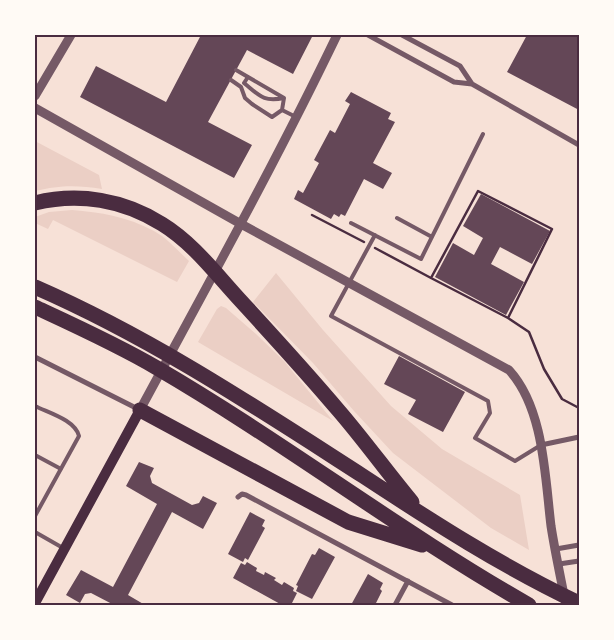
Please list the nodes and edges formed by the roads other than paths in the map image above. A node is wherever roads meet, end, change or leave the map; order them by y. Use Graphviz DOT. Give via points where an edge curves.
graph roads {
  1 [pos="71,35"];
  2 [pos="336,35"];
  3 [pos="368,35"];
  4 [pos="402,35"];
  5 [pos="236,70"];
  6 [pos="248,77"];
  7 [pos="231,80"];
  8 [pos="472,84"];
  9 [pos="243,85"];
  10 [pos="35,96"];
  11 [pos="284,98"];
  12 [pos="35,108"];
  13 [pos="282,110"];
  14 [pos="296,117"];
  15 [pos="483,134"];
  16 [pos="579,145"];
  17 [pos="35,203"];
  18 [pos="397,218"];
  19 [pos="351,223"];
  20 [pos="241,224"];
  21 [pos="375,236"];
  22 [pos="432,237"];
  23 [pos="350,282"];
  24 [pos="35,287"];
  25 [pos="35,307"];
  26 [pos="35,357"];
  27 [pos="35,406"];
  28 [pos="140,410"];
  29 [pos="579,437"];
  30 [pos="541,445"];
  31 [pos="35,455"];
  32 [pos="61,469"];
  33 [pos="238,497"];
  34 [pos="420,513"];
  35 [pos="35,516"];
  36 [pos="35,532"];
  37 [pos="579,545"];
  38 [pos="65,549"];
  39 [pos="556,549"];
  40 [pos="440,551"];
  41 [pos="579,561"];
  42 [pos="558,564"];
  43 [pos="408,581"];
  44 [pos="35,603"];
  45 [pos="579,603"];
  46 [pos="395,605"];
  47 [pos="452,605"];
  48 [pos="529,605"];
  49 [pos="566,605"];
  1 -- 10 [label="street"];
  2 -- 14 [label="street"];
  3 -- 8 [label="street" via="454,82"];
  4 -- 8 [label="street" via="460,66"];
  5 -- 6 [label="lane"];
  6 -- 9 [label="lane"];
  6 -- 11 [label="lane"];
  7 -- 9 [label="lane"];
  8 -- 16 [label="street"];
  9 -- 11 [label="lane" via="269,100"];
  9 -- 13 [label="lane" via="245,98 272,117"];
  11 -- 13 [label="lane"];
  12 -- 20 [label="street"];
  13 -- 14 [label="lane"];
  14 -- 20 [label="street"];
  15 -- 22 [label="lane"];
  17 -- 34 [label="highway" via="55,199 92,199 126,207 163,224 197,253 257,318 339,412"];
  18 -- 22 [label="lane"];
  19 -- 21 [label="lane"];
  20 -- 23 [label="street"];
  20 -- 28 [label="street"];
  21 -- 22 [label="lane" via="421,259"];
  21 -- 23 [label="lane"];
  23 -- 30 [label="street" via="501,364 515,376 525,394"];
  23 -- 30 [label="lane" via="331,316 488,401 490,413 476,438 515,461"];
  24 -- 34 [label="highway" via="144,339"];
  25 -- 40 [label="highway" via="114,344 210,400"];
  26 -- 28 [label="street"];
  27 -- 32 [label="lane" via="77,429 79,436"];
  28 -- 38 [label="main road"];
  28 -- 40 [label="highway" via="348,522"];
  29 -- 30 [label="street"];
  30 -- 39 [label="street"];
  31 -- 32 [label="lane"];
  32 -- 35 [label="lane"];
  33 -- 43 [label="street" via="246,495"];
  34 -- 45 [label="highway" via="496,560"];
  36 -- 38 [label="lane"];
  37 -- 39 [label="street"];
  38 -- 44 [label="main road"];
  39 -- 42 [label="street"];
  40 -- 48 [label="highway"];
  41 -- 42 [label="street"];
  42 -- 49 [label="street"];
  43 -- 46 [label="street"];
  43 -- 47 [label="street"];
}
